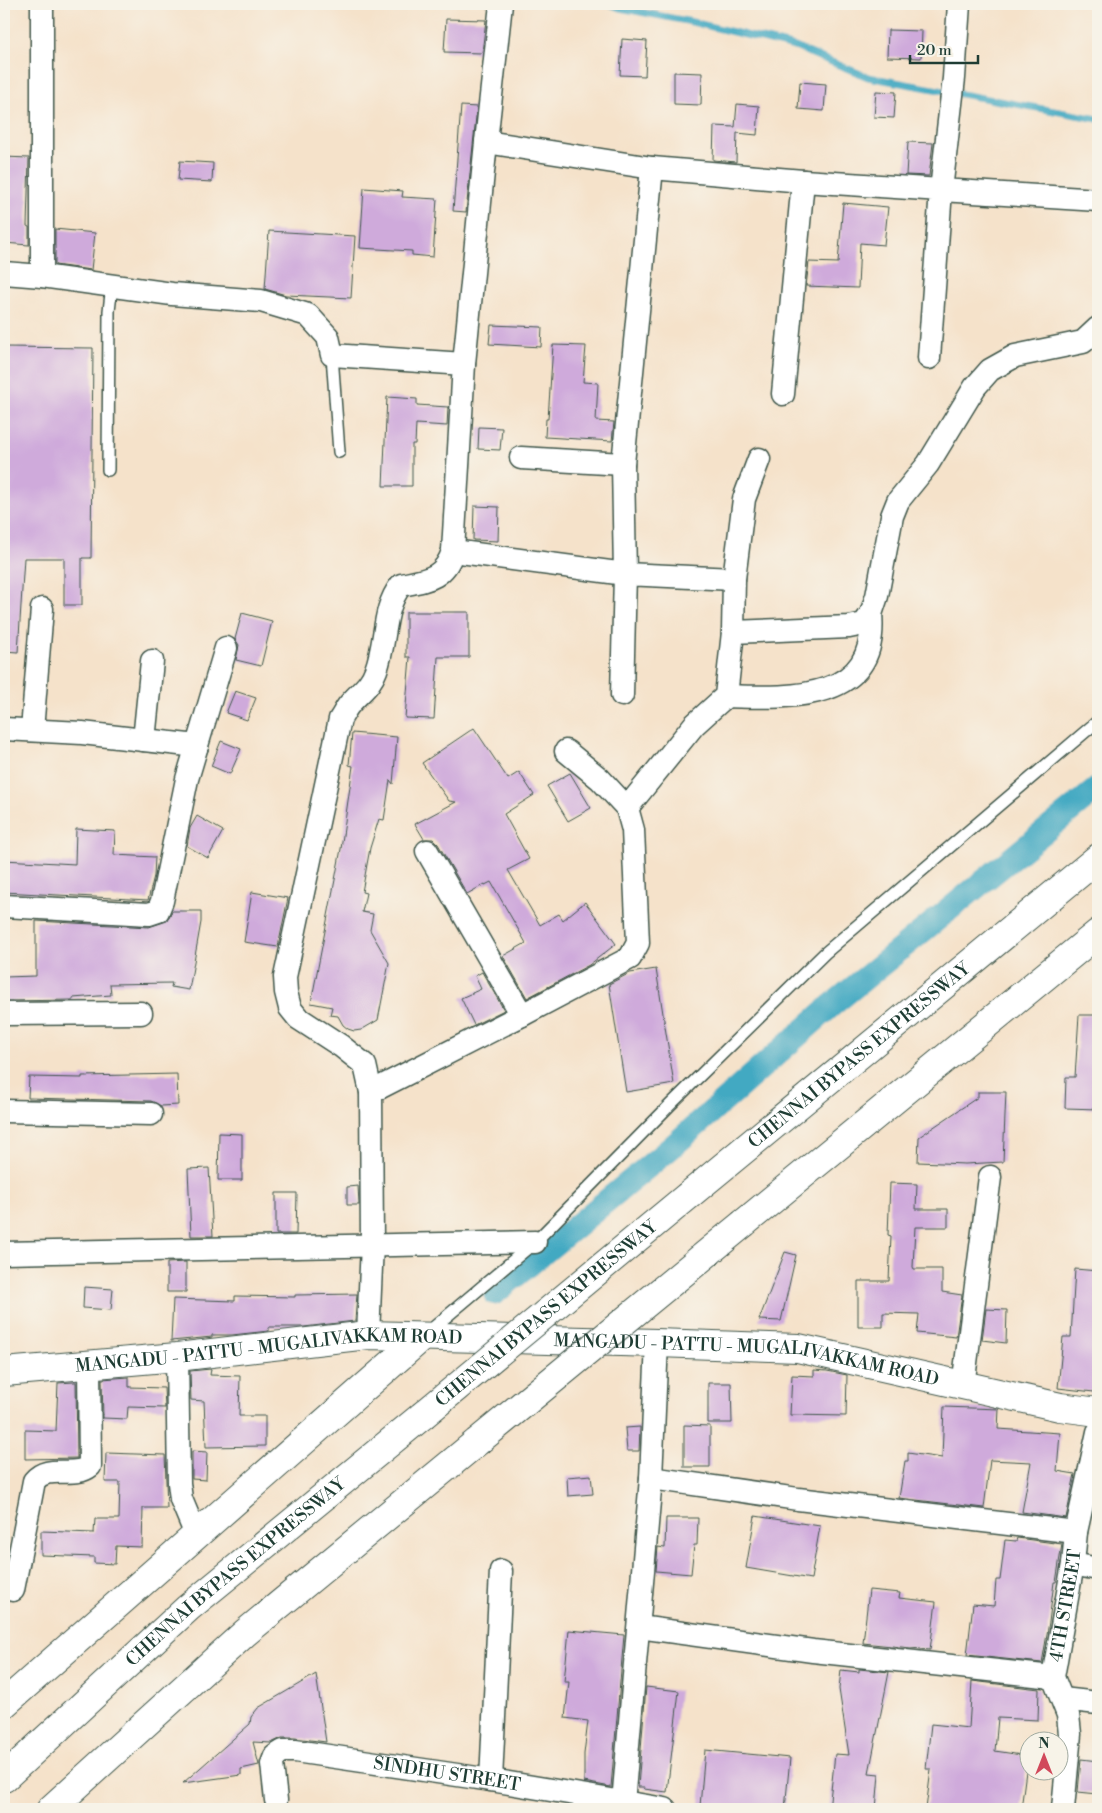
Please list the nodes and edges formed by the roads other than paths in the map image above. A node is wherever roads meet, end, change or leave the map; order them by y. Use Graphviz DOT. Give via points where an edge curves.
graph roads {
  1 [pos="42,4"];
  2 [pos="501,4"];
  3 [pos="959,4"];
  4 [pos="486,142"];
  5 [pos="652,168"];
  6 [pos="803,181"];
  7 [pos="941,190"];
  8 [pos="1098,200"];
  9 [pos="4,273"];
  10 [pos="42,276"];
  11 [pos="112,285"];
  12 [pos="1098,328"];
  13 [pos="332,355"];
  14 [pos="929,358"];
  15 [pos="464,364"];
  16 [pos="783,394"];
  17 [pos="338,452"];
  18 [pos="521,458"];
  19 [pos="759,459"];
  20 [pos="624,464"];
  21 [pos="108,470"];
  22 [pos="453,551"];
  23 [pos="625,574"];
  24 [pos="734,579"];
  25 [pos="42,608"];
  26 [pos="871,614"];
  27 [pos="733,632"];
  28 [pos="226,648"];
  29 [pos="152,661"];
  30 [pos="622,695"];
  31 [pos="726,696"];
  32 [pos="1098,720"];
  33 [pos="4,729"];
  34 [pos="32,730"];
  35 [pos="144,740"];
  36 [pos="197,746"];
  37 [pos="566,751"];
  38 [pos="627,808"];
  39 [pos="427,851"];
  40 [pos="1098,858"];
  41 [pos="4,906"];
  42 [pos="1098,933"];
  43 [pos="141,1013"];
  44 [pos="4,1014"];
  45 [pos="522,1015"];
  46 [pos="371,1092"];
  47 [pos="4,1111"];
  48 [pos="151,1114"];
  49 [pos="990,1177"];
  50 [pos="535,1242"];
  51 [pos="372,1244"];
  52 [pos="4,1253"];
  53 [pos="368,1335"];
  54 [pos="422,1337"];
  55 [pos="657,1343"];
  56 [pos="177,1358"];
  57 [pos="89,1365"];
  58 [pos="4,1372"];
  59 [pos="963,1386"];
  60 [pos="1098,1412"];
  61 [pos="1098,1432"];
  62 [pos="651,1478"];
  63 [pos="1076,1532"];
  64 [pos="196,1535"];
  65 [pos="1073,1564"];
  66 [pos="1098,1569"];
  67 [pos="501,1571"];
  68 [pos="13,1590"];
  69 [pos="639,1627"];
  70 [pos="1053,1676"];
  71 [pos="1062,1699"];
  72 [pos="1098,1703"];
  73 [pos="4,1704"];
  74 [pos="4,1778"];
  75 [pos="490,1780"];
  76 [pos="276,1800"];
  77 [pos="624,1804"];
  78 [pos="50,1809"];
  79 [pos="664,1809"];
  80 [pos="1063,1809"];
  1 -- 10 [label="street"];
  2 -- 4 [label="street"];
  3 -- 7 [label="street"];
  4 -- 5 [label="street"];
  4 -- 15 [label="street"];
  5 -- 6 [label="street"];
  5 -- 20 [label="street"];
  6 -- 7 [label="street"];
  6 -- 16 [label="street"];
  7 -- 8 [label="street"];
  7 -- 14 [label="street"];
  9 -- 10 [label="street"];
  10 -- 11 [label="street"];
  11 -- 13 [label="street" via="261,302 308,315 328,337"];
  11 -- 21 [label="lane"];
  12 -- 26 [label="street" via="1083,342 1015,356 990,370 975,387 928,464 898,501"];
  13 -- 15 [label="street"];
  13 -- 17 [label="lane"];
  15 -- 22 [label="street"];
  18 -- 20 [label="street"];
  19 -- 24 [label="street" via="744,499"];
  20 -- 23 [label="street"];
  22 -- 23 [label="street"];
  22 -- 46 [label="street" via="449,564 435,576 401,585 395,592 389,605 382,654 371,682 340,719 285,977 290,1008 298,1018 365,1065"];
  23 -- 24 [label="street"];
  23 -- 30 [label="street"];
  24 -- 27 [label="street"];
  25 -- 34 [label="street"];
  26 -- 27 [label="street" via="864,624 849,627"];
  26 -- 31 [label="street" via="873,631 863,662 850,677 835,686 778,698"];
  27 -- 31 [label="street"];
  28 -- 36 [label="street"];
  29 -- 35 [label="street"];
  31 -- 38 [label="street" via="694,725"];
  32 -- 50 [label="lane" via="825,953"];
  33 -- 34 [label="street"];
  34 -- 35 [label="street"];
  35 -- 36 [label="street"];
  36 -- 41 [label="street" via="158,911 149,914"];
  37 -- 38 [label="street" via="600,779"];
  38 -- 45 [label="street" via="633,830 638,943 635,951 630,958"];
  39 -- 45 [label="street"];
  40 -- 74 [label="main road, CHENNAI BYPASS EXPRESSWAY, bridge" via="188,1608"];
  42 -- 78 [label="main road, bridge" via="244,1633"];
  43 -- 44 [label="street"];
  45 -- 46 [label="street"];
  46 -- 51 [label="street"];
  47 -- 48 [label="street"];
  49 -- 59 [label="street"];
  50 -- 51 [label="street"];
  50 -- 54 [label="lane"];
  51 -- 52 [label="street"];
  51 -- 53 [label="street"];
  53 -- 54 [label="main road, MANGADU - PATTU - MUGALIVAKKAM ROAD"];
  53 -- 56 [label="main road, MANGADU - PATTU - MUGALIVAKKAM ROAD"];
  54 -- 55 [label="main road, MANGADU - PATTU - MUGALIVAKKAM ROAD"];
  54 -- 64 [label="main road"];
  55 -- 59 [label="main road, MANGADU - PATTU - MUGALIVAKKAM ROAD" via="798,1348"];
  55 -- 62 [label="street"];
  56 -- 57 [label="main road, MANGADU - PATTU - MUGALIVAKKAM ROAD"];
  56 -- 64 [label="street" via="179,1483 181,1499"];
  57 -- 58 [label="main road, MANGADU - PATTU - MUGALIVAKKAM ROAD"];
  57 -- 68 [label="street" via="90,1466 84,1470 43,1473 34,1482"];
  59 -- 60 [label="main road, MANGADU - PATTU - MUGALIVAKKAM ROAD"];
  61 -- 63 [label="street, 4TH STREET"];
  62 -- 63 [label="street"];
  62 -- 69 [label="street"];
  63 -- 65 [label="street, 4TH STREET"];
  64 -- 73 [label="main road"];
  65 -- 66 [label="street"];
  65 -- 70 [label="street, 4TH STREET"];
  67 -- 75 [label="street"];
  69 -- 70 [label="street" via="812,1651"];
  69 -- 77 [label="street"];
  70 -- 71 [label="street, 4TH STREET"];
  71 -- 72 [label="street"];
  71 -- 80 [label="street, 4TH STREET" via="1070,1734"];
  75 -- 76 [label="street, SINDHU STREET" via="283,1751 275,1756 272,1764"];
  75 -- 77 [label="street, SINDHU STREET"];
  77 -- 79 [label="street, SINDHU STREET"];
}
